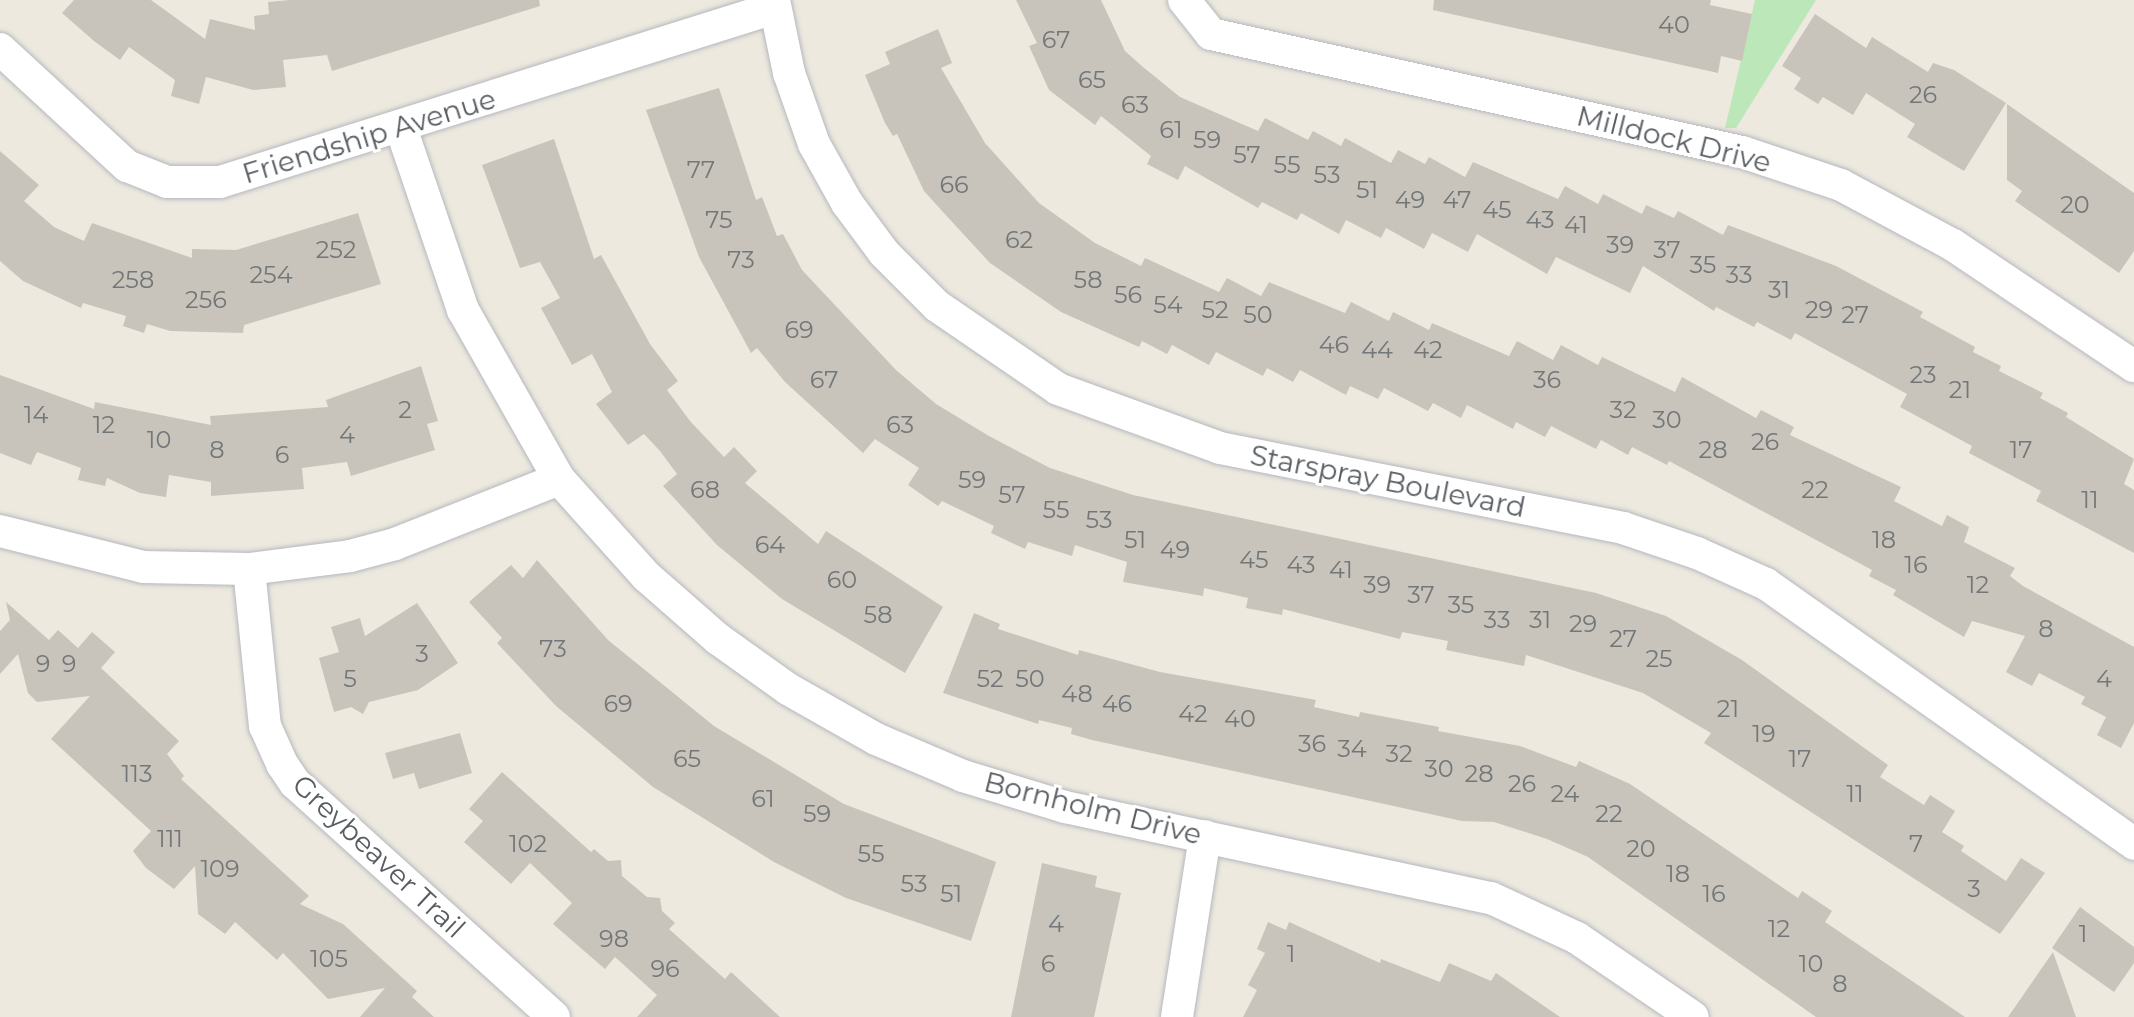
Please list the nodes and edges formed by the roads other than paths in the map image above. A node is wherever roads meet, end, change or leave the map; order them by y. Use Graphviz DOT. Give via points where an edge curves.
graph roads {
  1 [pos="1184,0"];
  2 [pos="774,4"];
  3 [pos="0,49"];
  4 [pos="401,128"];
  5 [pos="2134,366"];
  6 [pos="559,479"];
  7 [pos="0,531"];
  8 [pos="249,569"];
  9 [pos="1205,836"];
  10 [pos="2134,844"];
  11 [pos="554,1017"];
  12 [pos="1177,1017"];
  13 [pos="1693,1017"];
  1 -- 5 [label="street, Milldock Drive" via="1211,34 1742,152 1841,185 1953,245"];
  2 -- 4 [label="street, Friendship Avenue"];
  2 -- 10 [label="street, Starspray Boulevard" via="814,144 847,203 884,253 937,306 1058,389 1220,448 1623,528 1697,553 1766,584"];
  3 -- 4 [label="street, Friendship Avenue" via="127,166 167,182 220,182"];
  4 -- 6 [label="street, Bornholm Drive" via="463,310"];
  6 -- 8 [label="street" via="395,544 350,556"];
  6 -- 9 [label="street, Bornholm Drive" via="646,576 718,639 788,689 876,739 963,776 1065,807"];
  7 -- 8 [label="street" via="143,567"];
  8 -- 11 [label="street, Greybeaver Trail" via="265,726 282,764 295,783"];
  9 -- 12 [label="street"];
  9 -- 13 [label="street, Bornholm Drive" via="1491,898 1577,938"];
}
